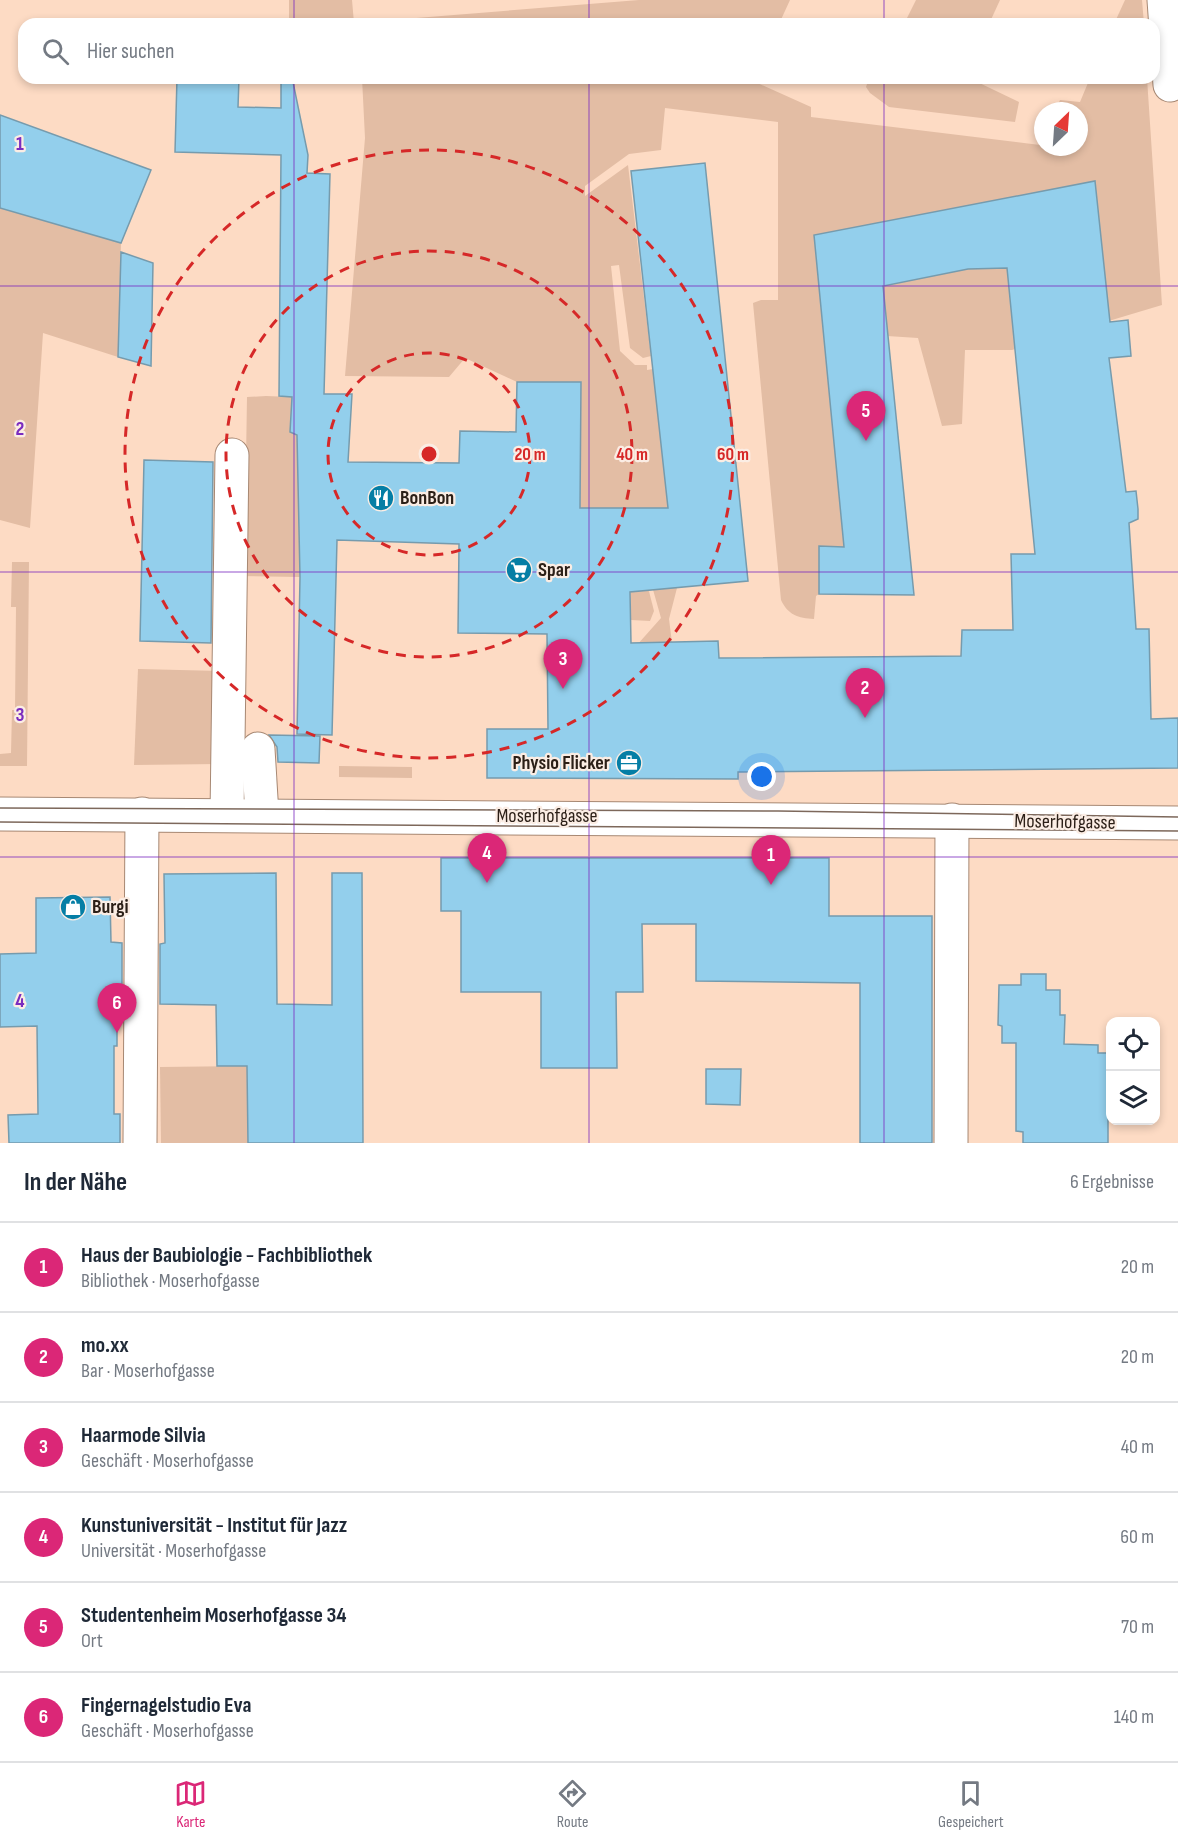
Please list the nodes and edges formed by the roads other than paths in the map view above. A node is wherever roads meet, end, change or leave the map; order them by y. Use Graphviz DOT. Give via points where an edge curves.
graph roads {
  1 [pos="1164,0"];
  2 [pos="1170,85"];
  3 [pos="232,455"];
  4 [pos="258,749"];
  5 [pos="0,814"];
  6 [pos="142,814"];
  7 [pos="227,815"];
  8 [pos="262,815"];
  9 [pos="952,820"];
  10 [pos="1178,823"];
  11 [pos="140,1143"];
  12 [pos="951,1143"];
  1 -- 2 [label="street"];
  3 -- 7 [label="street"];
  4 -- 8 [label="street"];
  5 -- 6 [label="street, Moserhofgasse"];
  6 -- 7 [label="street, Moserhofgasse"];
  6 -- 11 [label="street"];
  7 -- 8 [label="street, Moserhofgasse"];
  8 -- 9 [label="street, Moserhofgasse"];
  9 -- 10 [label="street, Moserhofgasse"];
  9 -- 12 [label="street"];
}
